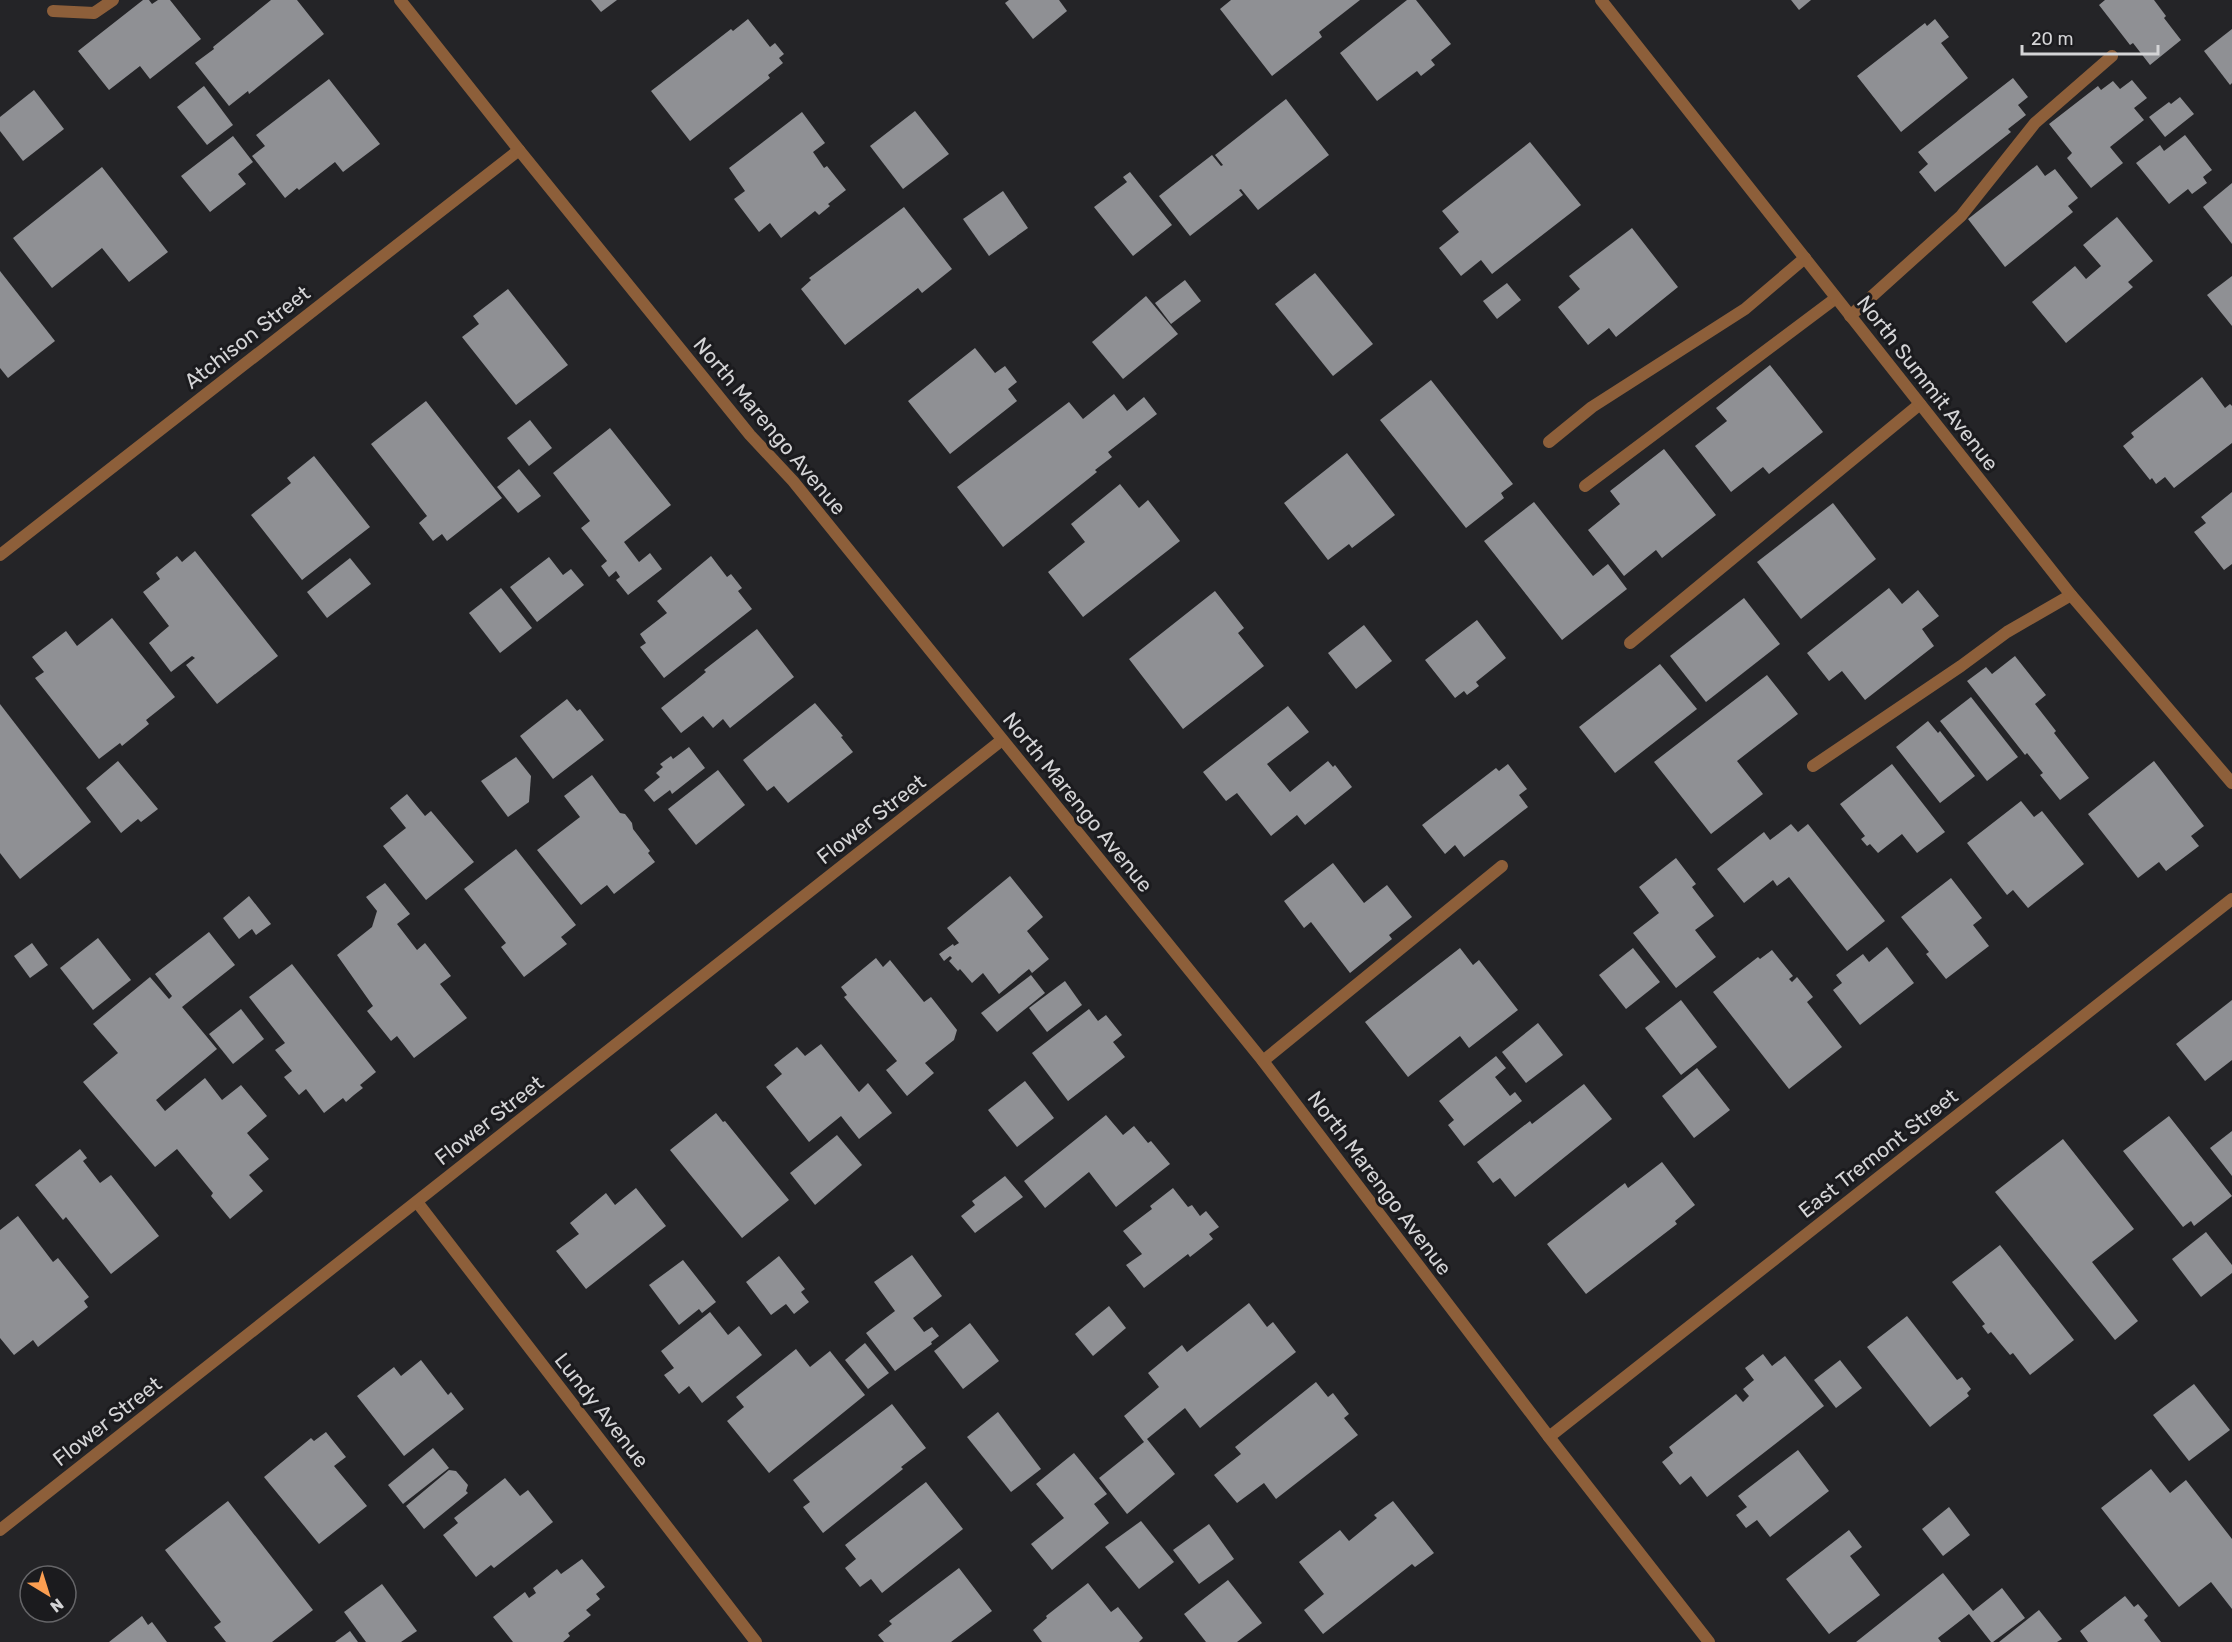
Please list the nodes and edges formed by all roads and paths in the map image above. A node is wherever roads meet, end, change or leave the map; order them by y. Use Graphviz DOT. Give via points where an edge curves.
graph roads {
  1 [pos="112,0"];
  2 [pos="400,0"];
  3 [pos="1601,0"];
  4 [pos="53,11"];
  5 [pos="2112,56"];
  6 [pos="519,150"];
  7 [pos="1805,258"];
  8 [pos="1836,298"];
  9 [pos="1850,316"];
  10 [pos="1920,404"];
  11 [pos="1549,442"];
  12 [pos="1585,486"];
  13 [pos="0,555"];
  14 [pos="2071,594"];
  15 [pos="1630,643"];
  16 [pos="1002,740"];
  17 [pos="1813,766"];
  18 [pos="2232,783"];
  19 [pos="1502,866"];
  20 [pos="2232,899"];
  21 [pos="1263,1061"];
  22 [pos="417,1202"];
  23 [pos="1549,1437"];
  24 [pos="0,1530"];
  25 [pos="756,1642"];
  26 [pos="1709,1642"];
  1 -- 4 [label="street" via="94,13"];
  2 -- 6 [label="street, North Marengo Avenue"];
  3 -- 7 [label="street, North Summit Avenue"];
  5 -- 9 [label="street" via="2035,123 1961,216"];
  6 -- 13 [label="street, Atchison Street"];
  6 -- 16 [label="street, North Marengo Avenue"];
  7 -- 8 [label="street, North Summit Avenue"];
  7 -- 11 [label="street" via="1745,309 1592,407"];
  8 -- 9 [label="street, North Summit Avenue"];
  8 -- 12 [label="street"];
  9 -- 10 [label="street, North Summit Avenue"];
  10 -- 14 [label="street, North Summit Avenue"];
  10 -- 15 [label="street"];
  14 -- 17 [label="street" via="2007,632"];
  14 -- 18 [label="street, North Summit Avenue"];
  16 -- 21 [label="street, North Marengo Avenue"];
  16 -- 22 [label="street, Flower Street"];
  19 -- 21 [label="street"];
  20 -- 23 [label="street, East Tremont Street"];
  21 -- 23 [label="street, North Marengo Avenue"];
  22 -- 24 [label="street, Flower Street"];
  22 -- 25 [label="street, Lundy Avenue"];
  23 -- 26 [label="street, North Marengo Avenue"];
}
